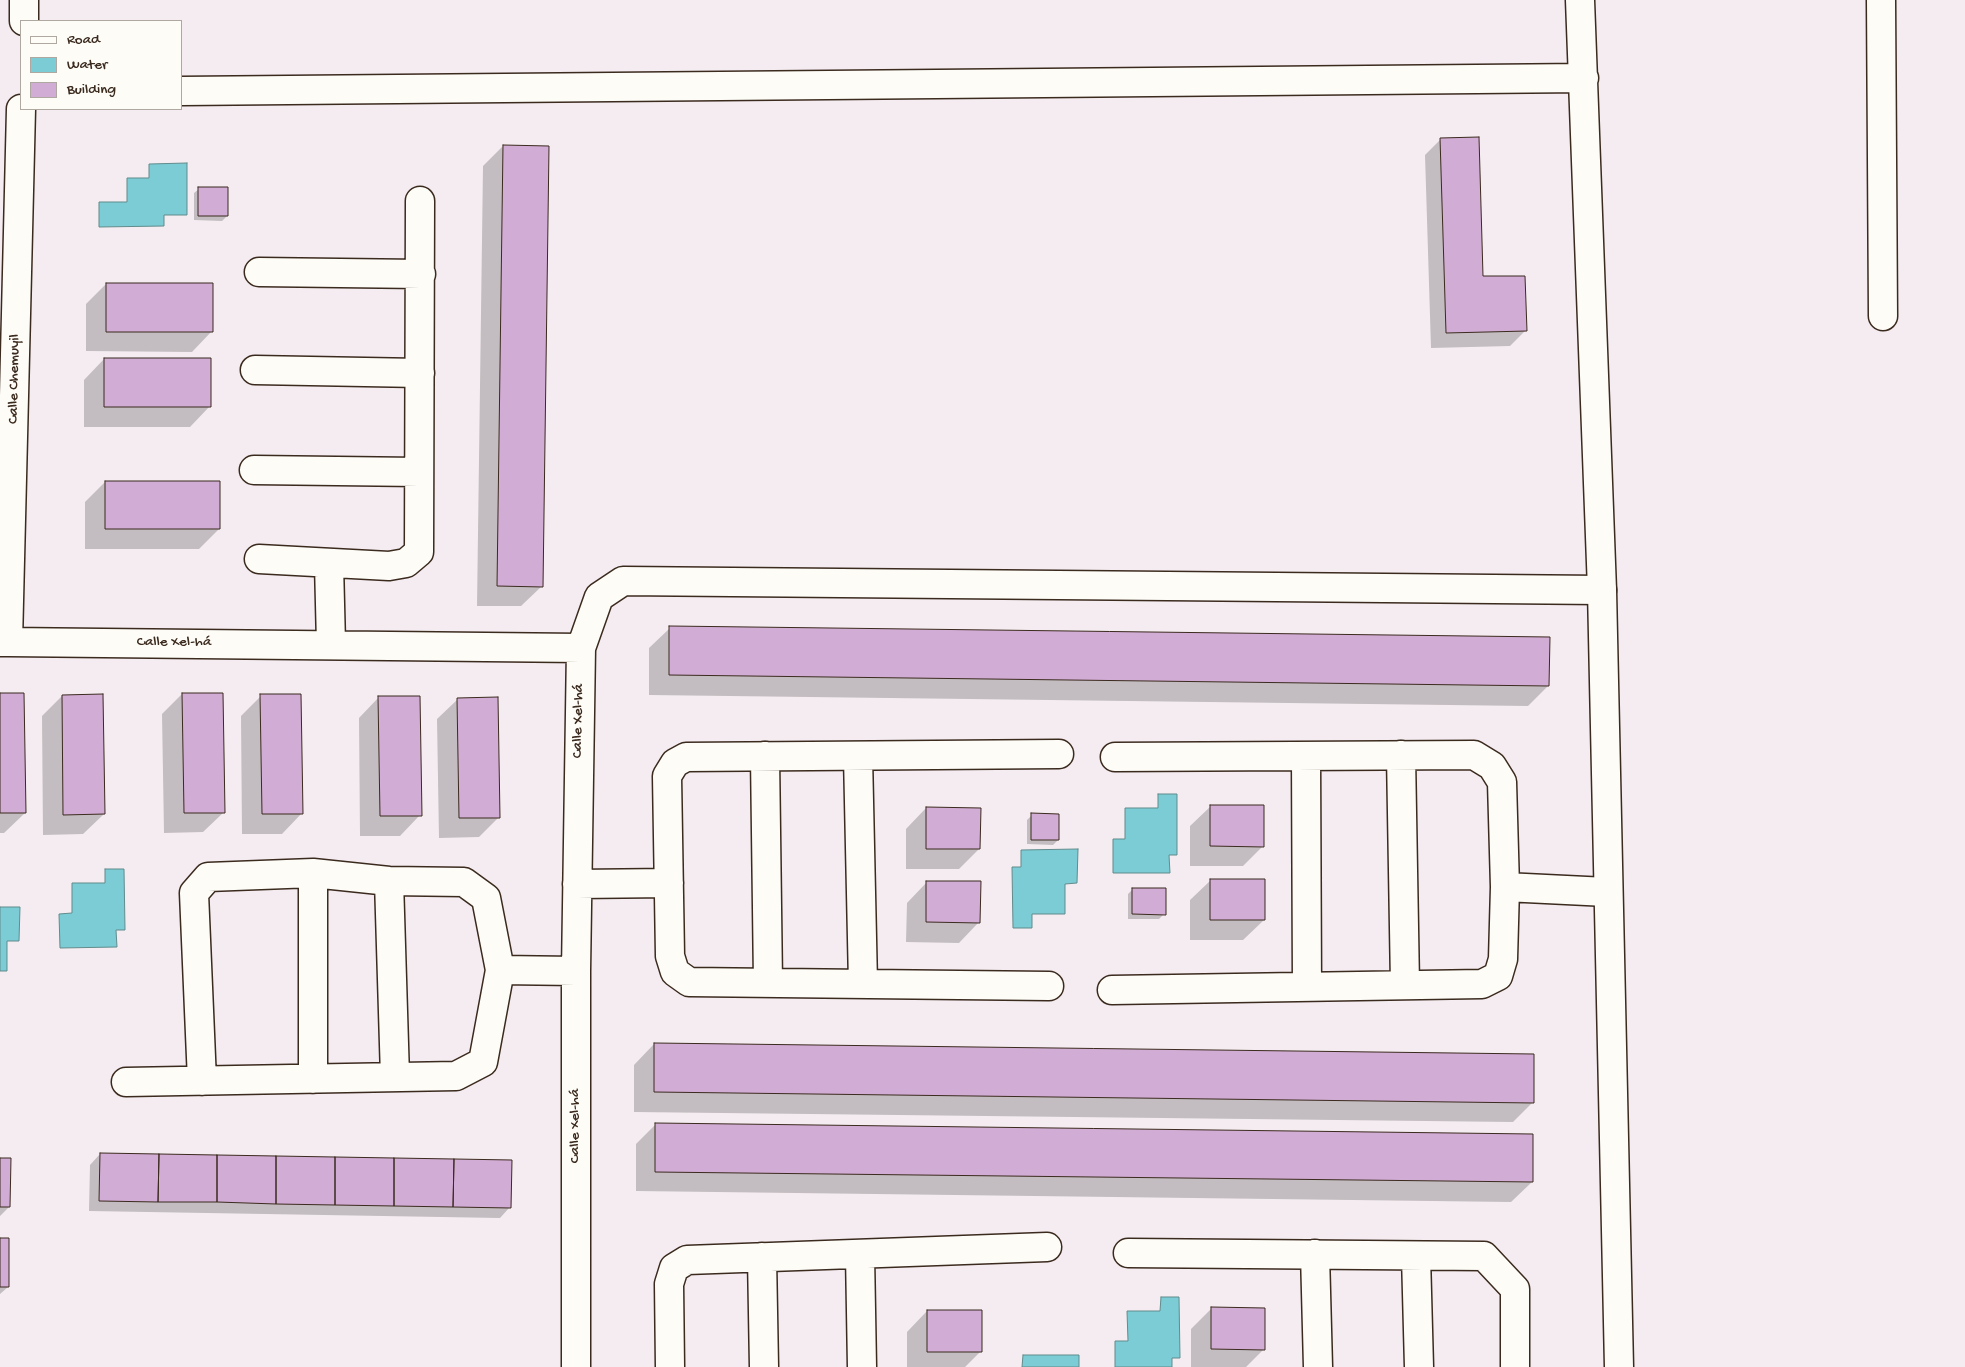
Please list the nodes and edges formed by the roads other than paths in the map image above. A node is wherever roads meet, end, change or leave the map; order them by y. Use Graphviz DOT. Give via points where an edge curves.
graph roads {
  1 [pos="24,0"];
  2 [pos="1580,0"];
  3 [pos="1881,0"];
  4 [pos="24,20"];
  5 [pos="1584,78"];
  6 [pos="182,91"];
  7 [pos="21,110"];
  8 [pos="420,201"];
  9 [pos="259,272"];
  10 [pos="420,274"];
  11 [pos="1883,316"];
  12 [pos="255,370"];
  13 [pos="420,373"];
  14 [pos="254,470"];
  15 [pos="420,472"];
  16 [pos="259,559"];
  17 [pos="329,564"];
  18 [pos="1602,590"];
  19 [pos="4,642"];
  20 [pos="331,644"];
  21 [pos="581,648"];
  22 [pos="1059,754"];
  23 [pos="1401,755"];
  24 [pos="765,756"];
  25 [pos="858,756"];
  26 [pos="1306,756"];
  27 [pos="1115,757"];
  28 [pos="313,873"];
  29 [pos="389,881"];
  30 [pos="669,883"];
  31 [pos="577,884"];
  32 [pos="1504,887"];
  33 [pos="1607,892"];
  34 [pos="500,970"];
  35 [pos="576,971"];
  36 [pos="768,983"];
  37 [pos="863,984"];
  38 [pos="1405,985"];
  39 [pos="1049,986"];
  40 [pos="1307,987"];
  41 [pos="1112,990"];
  42 [pos="395,1077"];
  43 [pos="314,1079"];
  44 [pos="202,1080"];
  45 [pos="126,1082"];
  46 [pos="1047,1247"];
  47 [pos="1128,1253"];
  48 [pos="860,1254"];
  49 [pos="1315,1254"];
  50 [pos="1416,1256"];
  51 [pos="762,1257"];
  52 [pos="576,1367"];
  53 [pos="670,1367"];
  54 [pos="764,1367"];
  55 [pos="862,1367"];
  56 [pos="1318,1367"];
  57 [pos="1419,1367"];
  58 [pos="1515,1367"];
  59 [pos="1619,1367"];
  1 -- 4 [label="street"];
  2 -- 5 [label="street"];
  3 -- 11 [label="street"];
  5 -- 6 [label="street"];
  5 -- 18 [label="street"];
  7 -- 19 [label="street, Calle Chemuyil"];
  8 -- 10 [label="street"];
  9 -- 10 [label="street"];
  10 -- 13 [label="street"];
  12 -- 13 [label="street"];
  13 -- 15 [label="street"];
  14 -- 15 [label="street"];
  15 -- 17 [label="street" via="419,552 406,563 389,566"];
  16 -- 17 [label="street"];
  17 -- 20 [label="street"];
  18 -- 21 [label="street" via="623,580 599,597"];
  18 -- 33 [label="street"];
  19 -- 20 [label="street, Calle Xel-há"];
  20 -- 21 [label="street, Calle Xel-há"];
  21 -- 31 [label="street, Calle Xel-há"];
  22 -- 25 [label="street"];
  23 -- 26 [label="street"];
  23 -- 32 [label="street" via="1474,754 1492,766 1502,782"];
  23 -- 38 [label="street"];
  24 -- 25 [label="street"];
  24 -- 30 [label="street" via="686,757 675,763 667,776"];
  24 -- 36 [label="street"];
  25 -- 37 [label="street"];
  26 -- 27 [label="street"];
  26 -- 40 [label="street"];
  28 -- 29 [label="street"];
  28 -- 43 [label="street"];
  28 -- 44 [label="street" via="208,877 194,893"];
  29 -- 34 [label="street" via="464,882 486,898"];
  29 -- 42 [label="street"];
  30 -- 31 [label="street"];
  30 -- 36 [label="street" via="670,956 676,972 690,982"];
  31 -- 35 [label="street, Calle Xel-há"];
  32 -- 33 [label="street"];
  32 -- 38 [label="street" via="1503,959 1498,976 1482,984"];
  33 -- 59 [label="street"];
  34 -- 35 [label="street"];
  34 -- 42 [label="street" via="483,1062 456,1076"];
  35 -- 52 [label="street, Calle Xel-há"];
  36 -- 37 [label="street"];
  37 -- 39 [label="street"];
  38 -- 40 [label="street"];
  40 -- 41 [label="street"];
  42 -- 43 [label="street"];
  43 -- 44 [label="street"];
  44 -- 45 [label="street"];
  46 -- 48 [label="street"];
  47 -- 49 [label="street"];
  48 -- 51 [label="street"];
  48 -- 55 [label="street"];
  49 -- 50 [label="street"];
  49 -- 56 [label="street"];
  50 -- 57 [label="street"];
  50 -- 58 [label="street" via="1484,1256 1514,1289"];
  51 -- 53 [label="street" via="687,1260 674,1268 669,1284"];
  51 -- 54 [label="street"];
}
